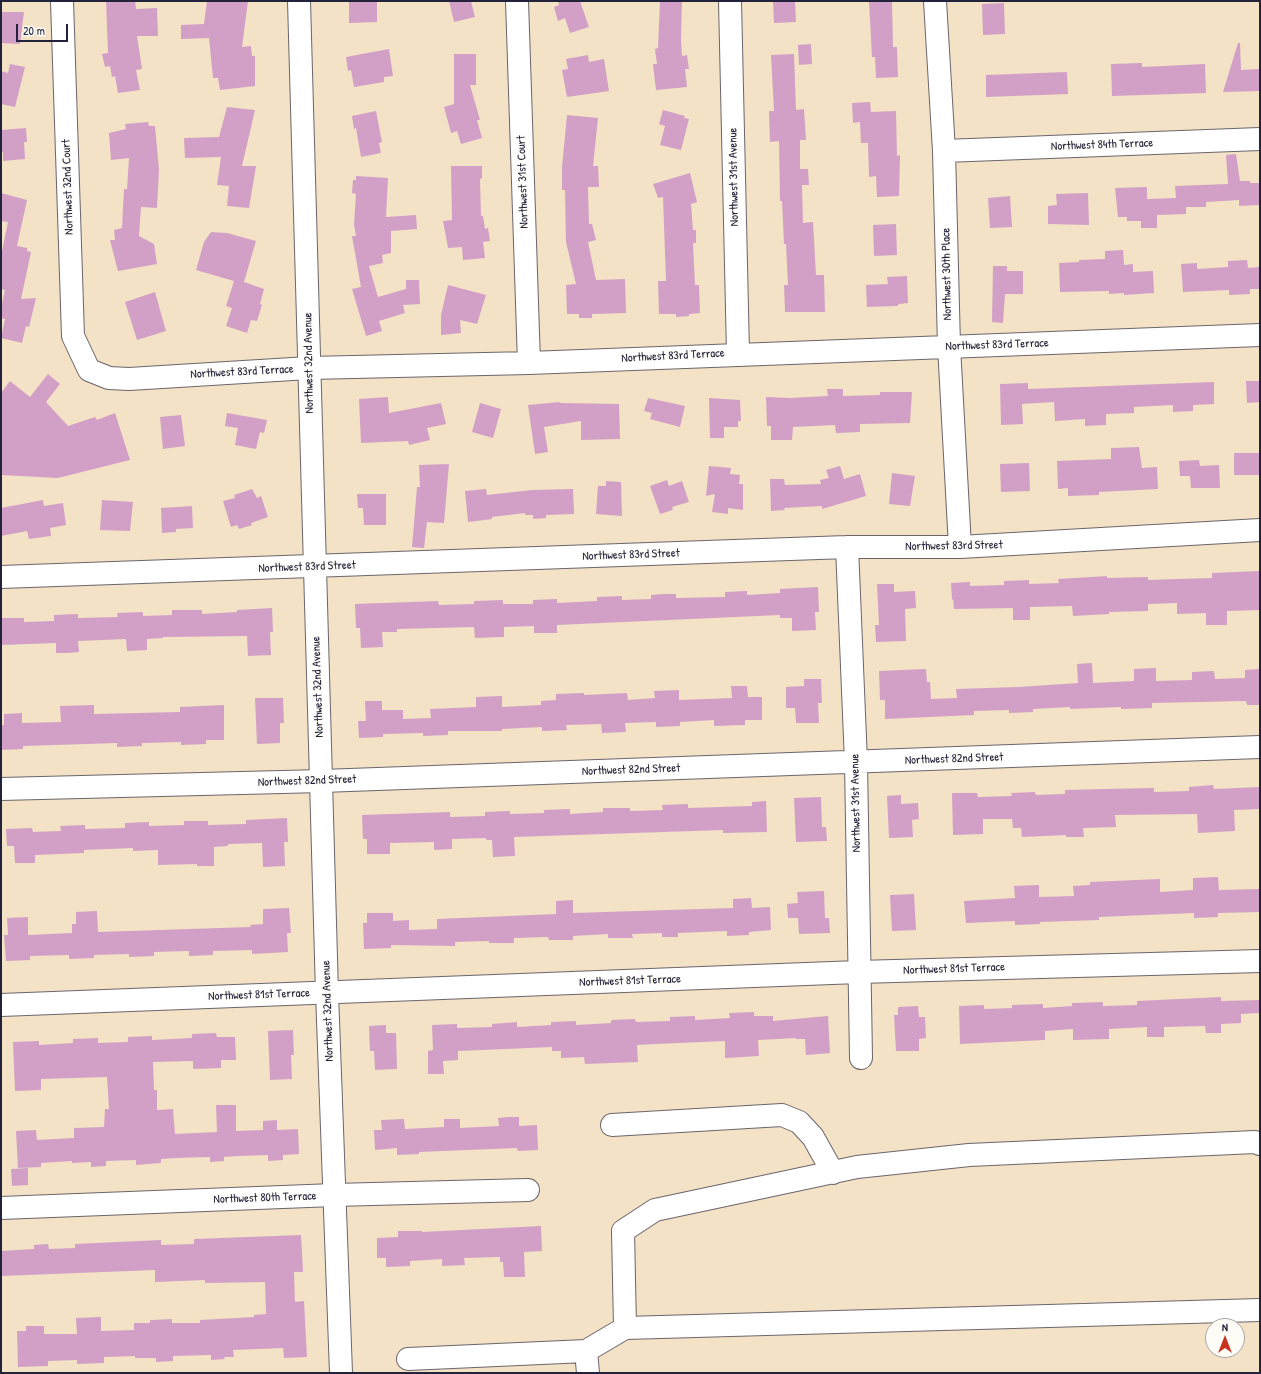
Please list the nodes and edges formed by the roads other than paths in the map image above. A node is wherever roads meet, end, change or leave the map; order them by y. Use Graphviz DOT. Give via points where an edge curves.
graph roads {
  1 [pos="62,1"];
  2 [pos="299,1"];
  3 [pos="517,1"];
  4 [pos="730,1"];
  5 [pos="935,1"];
  6 [pos="1260,139"];
  7 [pos="944,151"];
  8 [pos="1260,335"];
  9 [pos="949,346"];
  10 [pos="738,354"];
  11 [pos="529,363"];
  12 [pos="309,368"];
  13 [pos="89,370"];
  14 [pos="1260,530"];
  15 [pos="847,547"];
  16 [pos="960,547"];
  17 [pos="314,567"];
  18 [pos="1,577"];
  19 [pos="1260,747"];
  20 [pos="856,762"];
  21 [pos="322,781"];
  22 [pos="1,789"];
  23 [pos="1260,961"];
  24 [pos="858,972"];
  25 [pos="326,993"];
  26 [pos="1,1005"];
  27 [pos="861,1058"];
  28 [pos="612,1125"];
  29 [pos="1260,1144"];
  30 [pos="833,1173"];
  31 [pos="528,1190"];
  32 [pos="334,1195"];
  33 [pos="1,1208"];
  34 [pos="1260,1310"];
  35 [pos="625,1328"];
  36 [pos="586,1351"];
  37 [pos="408,1359"];
  38 [pos="341,1373"];
  39 [pos="588,1373"];
  1 -- 13 [label="street, Northwest 32nd Court" via="73,336"];
  2 -- 12 [label="street, Northwest 32nd Avenue"];
  3 -- 11 [label="street, Northwest 31st Court"];
  4 -- 10 [label="street, Northwest 31st Avenue"];
  5 -- 7 [label="street, Northwest 30th Place"];
  6 -- 7 [label="street, Northwest 84th Terrace"];
  7 -- 9 [label="street, Northwest 30th Place"];
  8 -- 9 [label="street, Northwest 83rd Terrace"];
  9 -- 10 [label="street, Northwest 83rd Terrace"];
  9 -- 16 [label="street, Northwest 30th Place"];
  10 -- 11 [label="street, Northwest 83rd Terrace"];
  11 -- 12 [label="street, Northwest 83rd Terrace"];
  12 -- 13 [label="street, Northwest 83rd Terrace" via="129,379 109,378"];
  12 -- 17 [label="street, Northwest 32nd Avenue"];
  14 -- 16 [label="street, Northwest 83rd Street"];
  15 -- 16 [label="street, Northwest 83rd Street"];
  15 -- 17 [label="street, Northwest 83rd Street"];
  15 -- 20 [label="street, Northwest 31st Avenue"];
  17 -- 18 [label="street, Northwest 83rd Street"];
  17 -- 21 [label="street, Northwest 32nd Avenue"];
  19 -- 20 [label="street, Northwest 82nd Street"];
  20 -- 21 [label="street, Northwest 82nd Street"];
  20 -- 24 [label="street, Northwest 31st Avenue"];
  21 -- 22 [label="street, Northwest 82nd Street"];
  21 -- 25 [label="street, Northwest 32nd Avenue"];
  23 -- 24 [label="street, Northwest 81st Terrace"];
  24 -- 25 [label="street, Northwest 81st Terrace"];
  24 -- 27 [label="street, Northwest 31st Avenue"];
  25 -- 26 [label="street, Northwest 81st Terrace"];
  25 -- 32 [label="street, Northwest 32nd Avenue"];
  28 -- 30 [label="street" via="782,1115 799,1122 813,1137"];
  29 -- 30 [label="street" via="1247,1142 969,1155 857,1167"];
  30 -- 35 [label="street" via="655,1210 623,1231"];
  31 -- 32 [label="street, Northwest 80th Terrace"];
  32 -- 33 [label="street, Northwest 80th Terrace"];
  32 -- 38 [label="street, Northwest 32nd Avenue"];
  34 -- 35 [label="street"];
  35 -- 36 [label="street"];
  36 -- 37 [label="street"];
  36 -- 39 [label="street"];
}
